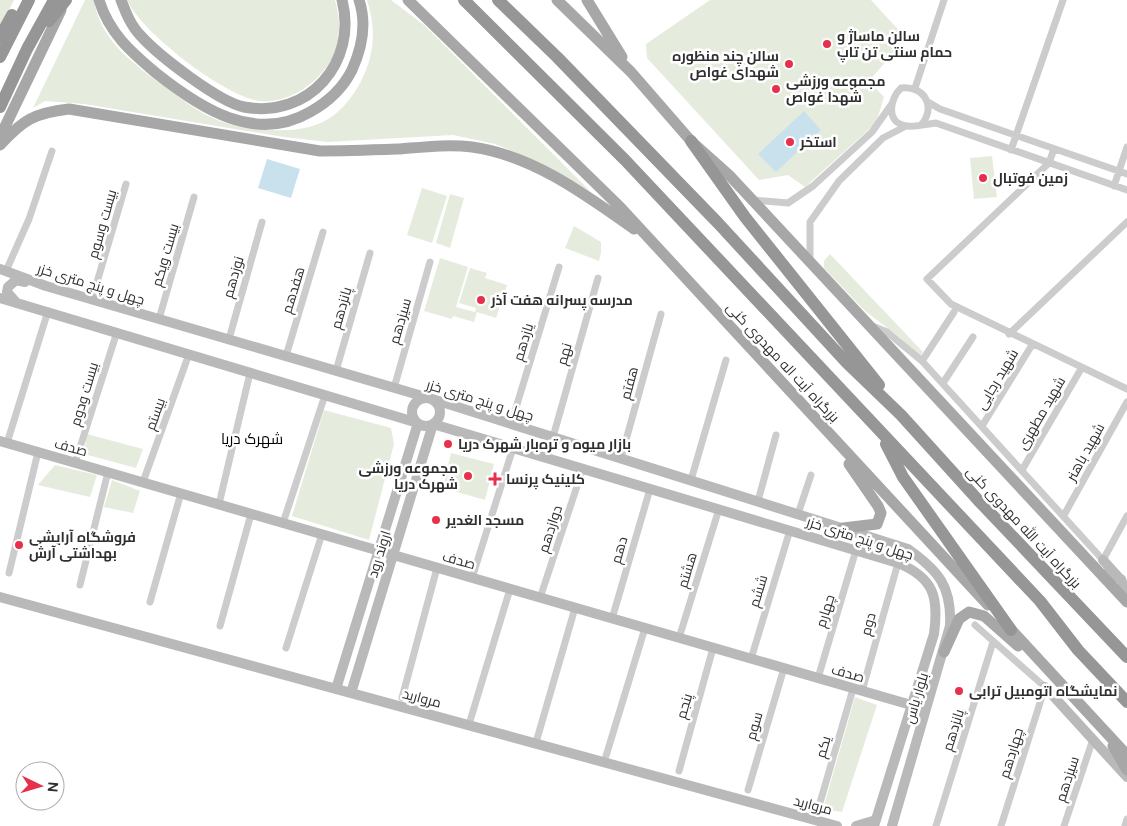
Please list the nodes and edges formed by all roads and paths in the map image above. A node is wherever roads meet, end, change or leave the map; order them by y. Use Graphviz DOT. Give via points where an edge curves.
graph roads {
  1 [pos="21,0"];
  2 [pos="29,0"];
  3 [pos="54,0"];
  4 [pos="66,0"];
  5 [pos="100,0"];
  6 [pos="121,0"];
  7 [pos="342,0"];
  8 [pos="359,0"];
  9 [pos="408,0"];
  10 [pos="464,0"];
  11 [pos="498,0"];
  12 [pos="557,0"];
  13 [pos="587,0"];
  14 [pos="944,0"];
  15 [pos="1062,0"];
  16 [pos="0,37"];
  17 [pos="28,49"];
  18 [pos="0,57"];
  19 [pos="631,72"];
  20 [pos="915,88"];
  21 [pos="928,102"];
  22 [pos="891,105"];
  23 [pos="0,108"];
  24 [pos="921,125"];
  25 [pos="906,126"];
  26 [pos="1016,136"];
  27 [pos="0,137"];
  28 [pos="691,141"];
  29 [pos="0,145"];
  30 [pos="1127,147"];
  31 [pos="1054,149"];
  32 [pos="1011,150"];
  33 [pos="52,151"];
  34 [pos="1049,163"];
  35 [pos="1119,171"];
  36 [pos="1127,174"];
  37 [pos="126,184"];
  38 [pos="1114,186"];
  39 [pos="1127,190"];
  40 [pos="194,197"];
  41 [pos="752,200"];
  42 [pos="262,222"];
  43 [pos="1127,222"];
  44 [pos="323,232"];
  45 [pos="648,240"];
  46 [pos="370,253"];
  47 [pos="430,262"];
  48 [pos="810,262"];
  49 [pos="559,268"];
  50 [pos="3,270"];
  51 [pos="598,278"];
  52 [pos="46,286"];
  53 [pos="0,298"];
  54 [pos="92,299"];
  55 [pos="16,302"];
  56 [pos="48,311"];
  57 [pos="954,312"];
  58 [pos="661,314"];
  59 [pos="159,319"];
  60 [pos="867,324"];
  61 [pos="116,332"];
  62 [pos="1010,334"];
  63 [pos="973,336"];
  64 [pos="229,339"];
  65 [pos="1032,345"];
  66 [pos="189,354"];
  67 [pos="286,356"];
  68 [pos="726,360"];
  69 [pos="922,361"];
  70 [pos="1081,369"];
  71 [pos="336,371"];
  72 [pos="250,373"];
  73 [pos="943,383"];
  74 [pos="394,388"];
  75 [pos="1127,390"];
  76 [pos="325,395"];
  77 [pos="429,398"];
  78 [pos="1127,402"];
  79 [pos="901,416"];
  80 [pos="819,422"];
  81 [pos="418,423"];
  82 [pos="434,424"];
  83 [pos="511,424"];
  84 [pos="982,426"];
  85 [pos="877,429"];
  86 [pos="776,434"];
  87 [pos="553,437"];
  88 [pos="3,442"];
  89 [pos="514,448"];
  90 [pos="38,452"];
  91 [pos="621,458"];
  92 [pos="75,463"];
  93 [pos="583,468"];
  94 [pos="1022,470"];
  95 [pos="108,472"];
  96 [pos="811,475"];
  97 [pos="691,480"];
  98 [pos="143,482"];
  99 [pos="650,489"];
  100 [pos="180,493"];
  101 [pos="758,501"];
  102 [pos="219,504"];
  103 [pos="719,509"];
  104 [pos="252,514"];
  105 [pos="798,514"];
  106 [pos="1064,515"];
  107 [pos="1127,516"];
  108 [pos="283,523"];
  109 [pos="843,528"];
  110 [pos="790,530"];
  111 [pos="322,534"];
  112 [pos="856,550"];
  113 [pos="379,551"];
  114 [pos="393,555"];
  115 [pos="1103,560"];
  116 [pos="898,563"];
  117 [pos="436,568"];
  118 [pos="8,573"];
  119 [pos="1100,573"];
  120 [pos="472,578"];
  121 [pos="940,578"];
  122 [pos="928,583"];
  123 [pos="1124,583"];
  124 [pos="80,585"];
  125 [pos="510,589"];
  126 [pos="0,597"];
  127 [pos="1127,597"];
  128 [pos="540,598"];
  129 [pos="150,602"];
  130 [pos="1127,602"];
  131 [pos="575,608"];
  132 [pos="612,619"];
  133 [pos="975,625"];
  134 [pos="220,626"];
  135 [pos="645,628"];
  136 [pos="1011,630"];
  137 [pos="934,634"];
  138 [pos="948,636"];
  139 [pos="679,638"];
  140 [pos="993,642"];
  141 [pos="286,648"];
  142 [pos="713,648"];
  143 [pos="944,652"];
  144 [pos="1127,657"];
  145 [pos="751,659"];
  146 [pos="1045,665"];
  147 [pos="784,668"];
  148 [pos="818,678"];
  149 [pos="1044,687"];
  150 [pos="336,689"];
  151 [pos="858,690"];
  152 [pos="351,693"];
  153 [pos="402,698"];
  154 [pos="1127,702"];
  155 [pos="911,705"];
  156 [pos="470,721"];
  157 [pos="1106,731"];
  158 [pos="537,739"];
  159 [pos="1093,739"];
  160 [pos="1127,755"];
  161 [pos="606,756"];
  162 [pos="1127,770"];
  163 [pos="679,771"];
  164 [pos="1127,777"];
  165 [pos="748,790"];
  166 [pos="817,813"];
  167 [pos="1127,819"];
  168 [pos="875,823"];
  169 [pos="837,826"];
  170 [pos="856,826"];
  171 [pos="892,826"];
  172 [pos="936,826"];
  173 [pos="1001,826"];
  174 [pos="1064,826"];
  175 [pos="1125,826"];
  1 -- 16 [label="highway"];
  2 -- 18 [label="highway"];
  3 -- 17 [label="highway"];
  4 -- 17 [label="highway"];
  4 -- 27 [label="main road"];
  5 -- 8 [label="main road" via="104,15 132,54 176,89 206,109 229,119 266,124 288,122 306,115 320,107 348,78 360,47 363,26"];
  6 -- 7 [label="main road" via="132,25 160,54 233,104 254,108 285,105 302,99 329,76 344,46 346,31"];
  9 -- 45 [label="main road, بزرگراه آیت اله مهدوی کنی" via="592,179"];
  10 -- 85 [label="highway, بزرگراه آیت اله مهدوی کنی" via="625,160"];
  11 -- 79 [label="highway" via="718,223 847,363"];
  12 -- 19 [label="main road"];
  13 -- 19 [label="main road"];
  14 -- 20 [label="street"];
  15 -- 26 [label="street"];
  17 -- 23 [label="highway"];
  19 -- 28 [label="main road"];
  20 -- 21 [label="street"];
  20 -- 22 [label="street" via="901,88"];
  21 -- 24 [label="street" via="927,118"];
  21 -- 26 [label="street"];
  22 -- 25 [label="street" via="892,115"];
  22 -- 41 [label="street" via="872,132 813,186 788,203"];
  24 -- 25 [label="street"];
  24 -- 32 [label="street" via="936,123"];
  25 -- 48 [label="street" via="883,138 839,181 810,222"];
  26 -- 31 [label="street"];
  26 -- 32 [label="street"];
  28 -- 41 [label="main road"];
  28 -- 79 [label="highway" via="745,216"];
  29 -- 45 [label="main road" via="18,125 34,115 68,109 320,151 453,145 473,147 521,162 583,193"];
  30 -- 35 [label="street"];
  31 -- 34 [label="street"];
  31 -- 35 [label="street"];
  32 -- 34 [label="street"];
  33 -- 50 [label="street" via="29,218"];
  34 -- 38 [label="street"];
  34 -- 62 [label="street" via="927,280 951,304"];
  35 -- 36 [label="street"];
  35 -- 38 [label="street"];
  37 -- 54 [label="street, بیست وسوم"];
  38 -- 39 [label="street"];
  40 -- 59 [label="street, بیست ویکم"];
  41 -- 48 [label="main road"];
  42 -- 64 [label="street, نوزدهم"];
  43 -- 62 [label="street"];
  44 -- 67 [label="street, هفدهم"];
  45 -- 80 [label="main road, بزرگراه آیت اله مهدوی کنی"];
  46 -- 71 [label="street, پانزدهم"];
  47 -- 74 [label="street, سیزدهم"];
  48 -- 60 [label="main road"];
  49 -- 83 [label="street, یازدهم"];
  50 -- 52 [label="main road, چهل و پنج متری خزر"];
  51 -- 87 [label="street, نهم"];
  52 -- 54 [label="main road, چهل و پنج متری خزر"];
  52 -- 55 [label="main road" via="16,280 11,282 7,292"];
  53 -- 55 [label="main road"];
  54 -- 59 [label="main road, چهل و پنج متری خزر"];
  55 -- 56 [label="main road"];
  56 -- 61 [label="main road"];
  56 -- 88 [label="street"];
  57 -- 69 [label="street"];
  58 -- 91 [label="street, هفتم"];
  59 -- 64 [label="main road, چهل و پنج متری خزر"];
  60 -- 69 [label="street" via="887,332"];
  60 -- 119 [label="main road"];
  61 -- 66 [label="main road"];
  61 -- 92 [label="street, بیست ودوم"];
  62 -- 70 [label="street"];
  63 -- 73 [label="street"];
  64 -- 67 [label="main road, چهل و پنج متری خزر"];
  65 -- 84 [label="street, شهید رجایی"];
  66 -- 72 [label="main road"];
  66 -- 98 [label="street, بیستم"];
  67 -- 71 [label="main road, چهل و پنج متری خزر"];
  68 -- 97 [label="street"];
  69 -- 73 [label="street"];
  70 -- 75 [label="street"];
  70 -- 94 [label="street, شهید مطهری"];
  71 -- 74 [label="main road, چهل و پنج متری خزر"];
  72 -- 76 [label="main road"];
  72 -- 102 [label="street"];
  73 -- 84 [label="street"];
  74 -- 77 [label="main road, چهل و پنج متری خزر"];
  76 -- 81 [label="main road"];
  76 -- 108 [label="street"];
  77 -- 81 [label="main road" via="420,399 413,406 412,416"];
  77 -- 82 [label="main road" via="439,407 439,416"];
  77 -- 83 [label="main road, چهل و پنج متری خزر"];
  78 -- 106 [label="street, شهید باهنر"];
  79 -- 144 [label="highway, بزرگراه آیت الله مهدوی کنی"];
  80 -- 109 [label="main road" via="881,513 877,524"];
  80 -- 136 [label="main road, بزرگراه آیت اله مهدوی کنی"];
  81 -- 82 [label="main road"];
  81 -- 113 [label="main road, اروند رود"];
  82 -- 89 [label="main road, چهل و پنج متری خزر"];
  82 -- 114 [label="main road, اروند رود"];
  83 -- 87 [label="main road, چهل و پنج متری خزر"];
  84 -- 94 [label="street"];
  85 -- 136 [label="highway" via="903,477"];
  85 -- 154 [label="highway, بزرگراه آیت اله مهدوی کنی" via="1040,602 1078,650"];
  86 -- 101 [label="street"];
  87 -- 91 [label="main road, چهل و پنج متری خزر"];
  88 -- 90 [label="main road, صدف"];
  89 -- 93 [label="main road, چهل و پنج متری خزر"];
  89 -- 120 [label="street"];
  90 -- 92 [label="main road, صدف"];
  90 -- 118 [label="street"];
  91 -- 97 [label="main road, چهل و پنج متری خزر"];
  92 -- 95 [label="main road, صدف"];
  93 -- 99 [label="main road, چهل و پنج متری خزر"];
  93 -- 128 [label="street, دوازدهم"];
  94 -- 106 [label="street"];
  95 -- 98 [label="main road, صدف"];
  95 -- 124 [label="street"];
  96 -- 105 [label="street"];
  97 -- 101 [label="main road, چهل و پنج متری خزر"];
  98 -- 100 [label="main road, صدف"];
  99 -- 103 [label="main road, چهل و پنج متری خزر"];
  99 -- 132 [label="street, دهم"];
  100 -- 102 [label="main road, صدف"];
  100 -- 129 [label="street"];
  101 -- 105 [label="main road, چهل و پنج متری خزر"];
  102 -- 104 [label="main road, صدف"];
  103 -- 110 [label="main road, چهل و پنج متری خزر"];
  103 -- 139 [label="street, هشتم"];
  104 -- 108 [label="main road, صدف"];
  104 -- 134 [label="street"];
  105 -- 109 [label="main road, چهل و پنج متری خزر"];
  106 -- 115 [label="street"];
  107 -- 115 [label="street"];
  108 -- 111 [label="main road, صدف"];
  109 -- 121 [label="main road, چهل و پنج متری خزر" via="908,550 923,559"];
  110 -- 112 [label="main road, چهل و پنج متری خزر"];
  110 -- 145 [label="street, ششم"];
  111 -- 113 [label="main road, صدف"];
  111 -- 141 [label="street"];
  112 -- 116 [label="main road, چهل و پنج متری خزر"];
  112 -- 148 [label="street, چهارم"];
  113 -- 114 [label="main road, صدف"];
  113 -- 150 [label="main road, اروند رود"];
  114 -- 117 [label="main road, صدف"];
  114 -- 152 [label="main road, اروند رود"];
  115 -- 123 [label="main road"];
  116 -- 122 [label="main road, چهل و پنج متری خزر" via="920,574"];
  116 -- 151 [label="street, دوم"];
  117 -- 120 [label="main road, صدف"];
  117 -- 153 [label="street"];
  119 -- 123 [label="main road"];
  119 -- 130 [label="main road"];
  120 -- 125 [label="main road, صدف"];
  121 -- 138 [label="main road, بلوار یاس" via="951,613"];
  122 -- 137 [label="main road, بلوار یاس" via="936,605"];
  123 -- 127 [label="main road"];
  125 -- 128 [label="main road, صدف"];
  125 -- 156 [label="street"];
  126 -- 150 [label="main road, مروارید"];
  128 -- 131 [label="main road, صدف"];
  131 -- 132 [label="main road, صدف"];
  131 -- 158 [label="street"];
  132 -- 135 [label="main road, صدف"];
  133 -- 140 [label="street"];
  135 -- 139 [label="main road, صدف"];
  135 -- 161 [label="street"];
  136 -- 146 [label="main road, بزرگراه آیت اله مهدوی کنی"];
  137 -- 138 [label="main road" via="942,629"];
  137 -- 155 [label="main road, بلوار یاس"];
  138 -- 143 [label="main road, بلوار یاس"];
  139 -- 142 [label="main road, صدف"];
  140 -- 149 [label="street"];
  140 -- 172 [label="street, پانزدهم"];
  142 -- 145 [label="main road, صدف"];
  142 -- 163 [label="street, پنجم"];
  143 -- 146 [label="main road" via="959,618 973,612 984,616"];
  143 -- 171 [label="main road, بلوار یاس"];
  145 -- 147 [label="main road, صدف"];
  146 -- 157 [label="main road, بزرگراه آیت اله مهدوی کنی"];
  147 -- 148 [label="main road, صدف"];
  147 -- 165 [label="street, سوم"];
  148 -- 151 [label="main road, صدف"];
  149 -- 159 [label="main road"];
  149 -- 173 [label="street, چهاردهم"];
  150 -- 152 [label="main road, مروارید"];
  151 -- 155 [label="main road, صدف"];
  151 -- 166 [label="street, یکم"];
  152 -- 169 [label="main road, مروارید"];
  155 -- 168 [label="main road, بلوار یاس"];
  157 -- 160 [label="main road, بزرگراه آیت اله مهدوی کنی"];
  157 -- 162 [label="main road"];
  159 -- 164 [label="main road"];
  159 -- 174 [label="street, سیزدهم"];
  167 -- 175 [label="street"];
  168 -- 170 [label="main road"];
}
